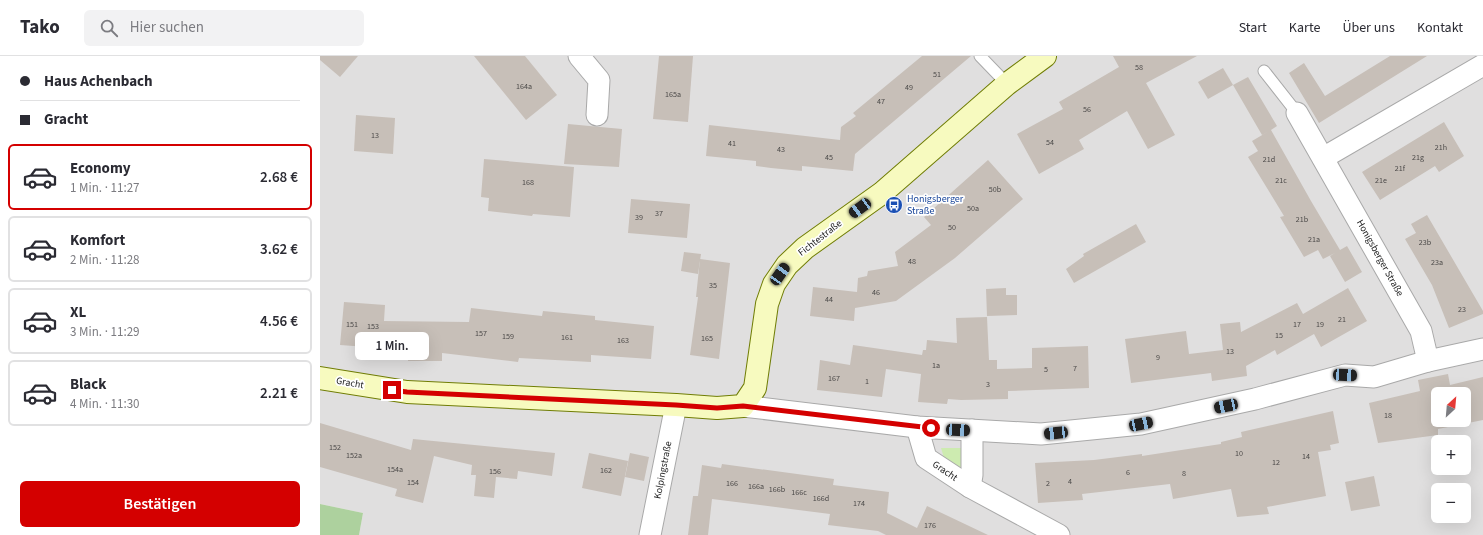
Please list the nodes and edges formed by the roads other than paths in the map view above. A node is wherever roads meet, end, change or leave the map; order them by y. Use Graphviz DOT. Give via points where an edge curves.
graph roads {
  1 [pos="579,56"];
  2 [pos="980,56"];
  3 [pos="1045,56"];
  4 [pos="1483,65"];
  5 [pos="1264,71"];
  6 [pos="1007,84"];
  7 [pos="1297,112"];
  8 [pos="597,115"];
  9 [pos="1323,158"];
  10 [pos="1483,349"];
  11 [pos="1428,361"];
  12 [pos="320,378"];
  13 [pos="676,405"];
  14 [pos="743,406"];
  15 [pos="917,428"];
  16 [pos="972,430"];
  17 [pos="970,487"];
  18 [pos="1055,534"];
  19 [pos="650,535"];
  1 -- 8 [label="street" via="599,80"];
  2 -- 6 [label="lane"];
  3 -- 6 [label="street, Fichtestraße"];
  4 -- 9 [label="street"];
  5 -- 7 [label="lane, Honigsberger Straße"];
  6 -- 14 [label="street, Fichtestraße" via="882,193 805,248 787,265 774,284 769,298 755,388"];
  7 -- 9 [label="street, Honigsberger Straße"];
  9 -- 11 [label="street, Honigsberger Straße" via="1421,331"];
  10 -- 11 [label="street"];
  11 -- 16 [label="street" via="1374,376 1345,375 1255,399 1141,424 1041,434"];
  12 -- 13 [label="street, Gracht" via="407,392"];
  13 -- 14 [label="street, Gracht" via="717,408"];
  13 -- 19 [label="street, Kolpingstraße"];
  14 -- 15 [label="street, Gracht"];
  15 -- 16 [label="street"];
  15 -- 17 [label="street, Gracht" via="926,458"];
  16 -- 17 [label="street, Gracht"];
  17 -- 18 [label="street, Gracht"];
}
